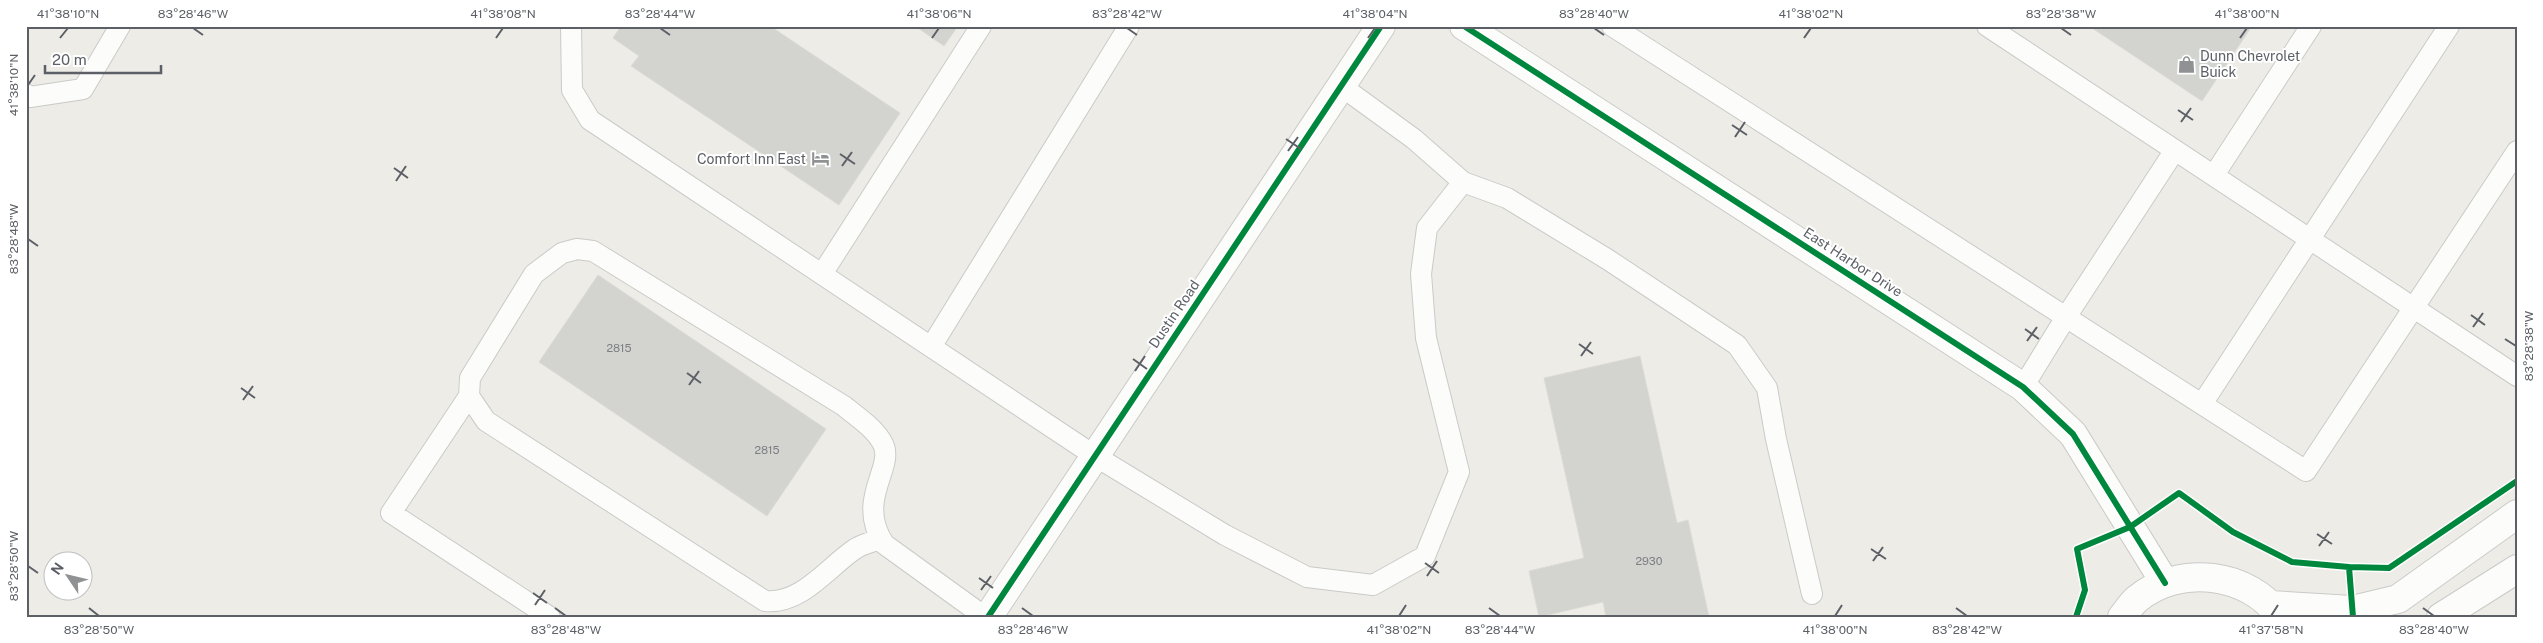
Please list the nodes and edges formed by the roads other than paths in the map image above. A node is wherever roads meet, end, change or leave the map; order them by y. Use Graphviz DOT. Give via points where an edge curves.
graph roads {
  1 [pos="120,26"];
  2 [pos="571,26"];
  3 [pos="981,26"];
  4 [pos="1129,26"];
  5 [pos="1381,26"];
  6 [pos="1464,26"];
  7 [pos="1612,26"];
  8 [pos="1987,26"];
  9 [pos="2311,26"];
  10 [pos="2449,26"];
  11 [pos="1341,86"];
  12 [pos="26,94"];
  13 [pos="2175,150"];
  14 [pos="2517,151"];
  15 [pos="2214,175"];
  16 [pos="1463,182"];
  17 [pos="2311,238"];
  18 [pos="822,274"];
  19 [pos="2414,307"];
  20 [pos="2066,317"];
  21 [pos="931,347"];
  22 [pos="2517,376"];
  23 [pos="2023,387"];
  24 [pos="469,396"];
  25 [pos="2202,404"];
  26 [pos="1095,456"];
  27 [pos="2517,514"];
  28 [pos="880,539"];
  29 [pos="2517,569"];
  30 [pos="2165,582"];
  31 [pos="1812,594"];
  32 [pos="2276,611"];
  33 [pos="550,617"];
  34 [pos="987,617"];
  35 [pos="2122,617"];
  36 [pos="2441,617"];
  1 -- 12 [label="lane" via="83,89"];
  2 -- 18 [label="lane" via="572,90 590,120"];
  3 -- 18 [label="lane"];
  4 -- 21 [label="lane"];
  5 -- 11 [label="street, Dustin Road"];
  6 -- 23 [label="street, East Harbor Drive"];
  7 -- 20 [label="lane"];
  8 -- 13 [label="lane"];
  9 -- 15 [label="lane"];
  10 -- 17 [label="lane"];
  11 -- 16 [label="lane" via="1414,140"];
  11 -- 26 [label="street, Dustin Road"];
  13 -- 15 [label="lane"];
  13 -- 20 [label="lane"];
  14 -- 19 [label="lane"];
  15 -- 17 [label="lane"];
  16 -- 26 [label="lane" via="1428,228 1421,274 1426,338 1459,472 1425,556 1373,585 1307,577 1225,535"];
  16 -- 31 [label="lane" via="1506,198 1607,259 1737,345 1767,388"];
  17 -- 19 [label="lane"];
  17 -- 25 [label="lane"];
  18 -- 21 [label="lane"];
  19 -- 22 [label="lane"];
  19 -- 25 [label="lane" via="2306,471"];
  20 -- 23 [label="lane"];
  20 -- 25 [label="lane"];
  21 -- 26 [label="lane"];
  23 -- 30 [label="street, East Harbor Drive" via="2073,434"];
  24 -- 28 [label="lane" via="486,422 765,601 793,597 857,547"];
  24 -- 28 [label="lane" via="470,378 534,274 562,254 577,249 593,250 844,406 874,431 884,445 885,458 872,501 874,525"];
  24 -- 33 [label="lane" via="391,513"];
  26 -- 34 [label="street, Dustin Road"];
  27 -- 32 [label="street" via="2398,599 2352,610"];
  28 -- 34 [label="lane"];
  29 -- 36 [label="street"];
  30 -- 32 [label="street" via="2197,576 2230,580 2258,595"];
  30 -- 35 [label="street" via="2137,599"];
}
